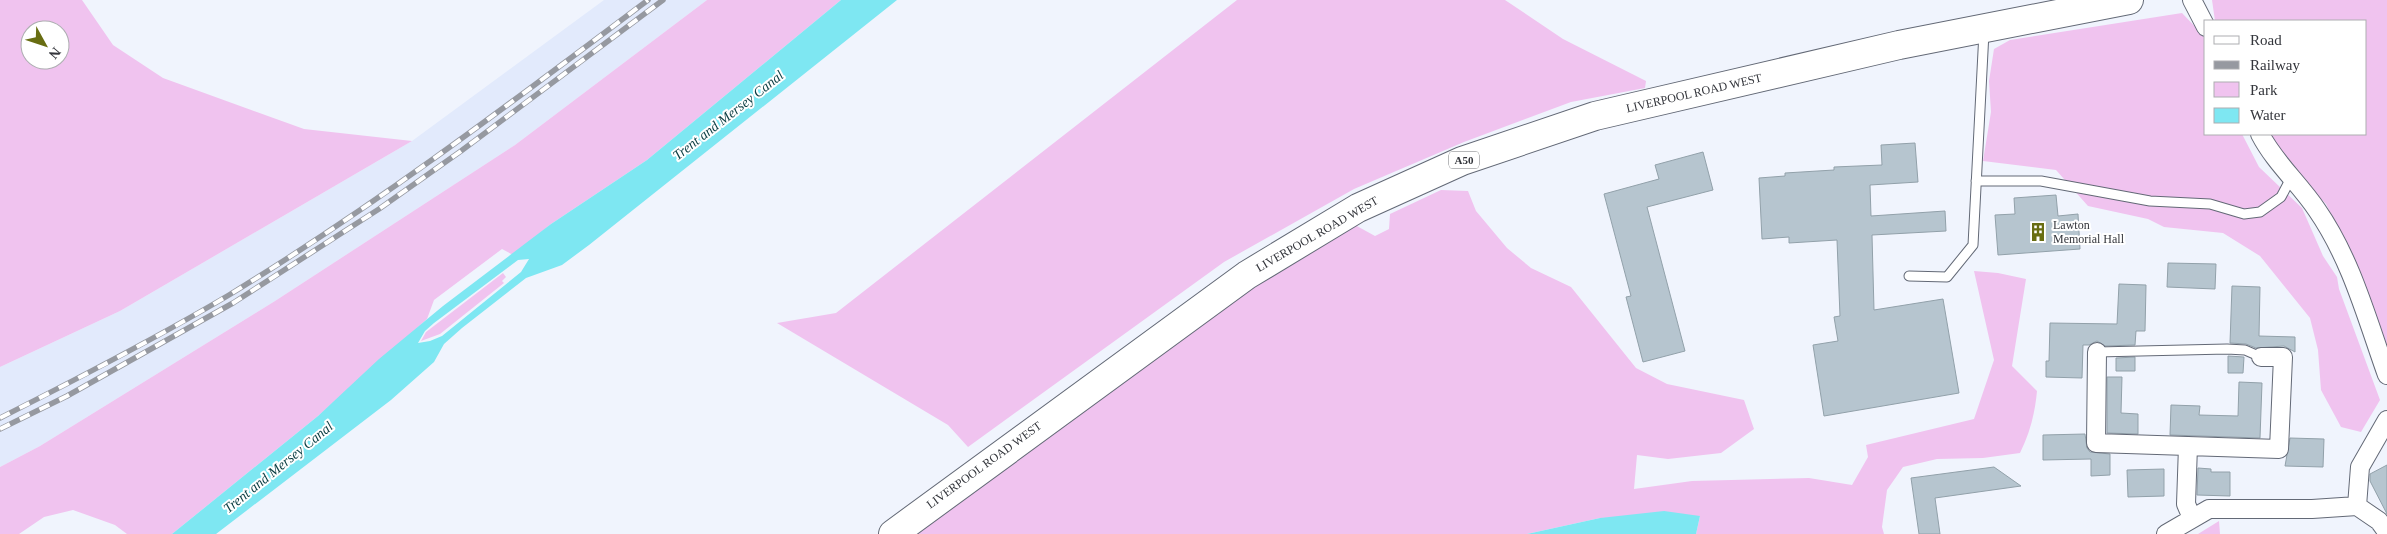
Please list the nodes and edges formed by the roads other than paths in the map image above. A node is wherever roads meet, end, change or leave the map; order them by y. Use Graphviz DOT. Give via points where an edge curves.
graph roads {
  1 [pos="2129,0"];
  2 [pos="2192,0"];
  3 [pos="2204,23"];
  4 [pos="1984,29"];
  5 [pos="2260,135"];
  6 [pos="2292,178"];
  7 [pos="1976,182"];
  8 [pos="1909,276"];
  9 [pos="2097,352"];
  10 [pos="2260,357"];
  11 [pos="2387,375"];
  12 [pos="2387,420"];
  13 [pos="2188,446"];
  14 [pos="2357,506"];
  15 [pos="2192,518"];
  16 [pos="2387,532"];
  17 [pos="892,534"];
  18 [pos="2166,534"];
  1 -- 4 [label="main road, LIVERPOOL ROAD WEST / A50"];
  2 -- 3 [label="street"];
  4 -- 7 [label="lane"];
  4 -- 17 [label="main road, LIVERPOOL ROAD WEST / A50" via="1898,45 1595,116 1462,161 1358,208 1247,275"];
  5 -- 6 [label="street" via="2270,154"];
  6 -- 7 [label="lane" via="2281,197 2260,212 2244,214 2210,204 2150,201 2041,181"];
  6 -- 11 [label="street" via="2317,210 2342,254"];
  7 -- 8 [label="lane" via="1973,245 1948,277"];
  9 -- 10 [label="lane" via="2227,349 2245,350"];
  9 -- 13 [label="street" via="2096,443"];
  10 -- 13 [label="street" via="2283,357 2280,449"];
  12 -- 14 [label="street" via="2360,467"];
  13 -- 15 [label="street" via="2186,504"];
  14 -- 15 [label="street" via="2209,509"];
  14 -- 16 [label="street"];
  15 -- 18 [label="street"];
}
